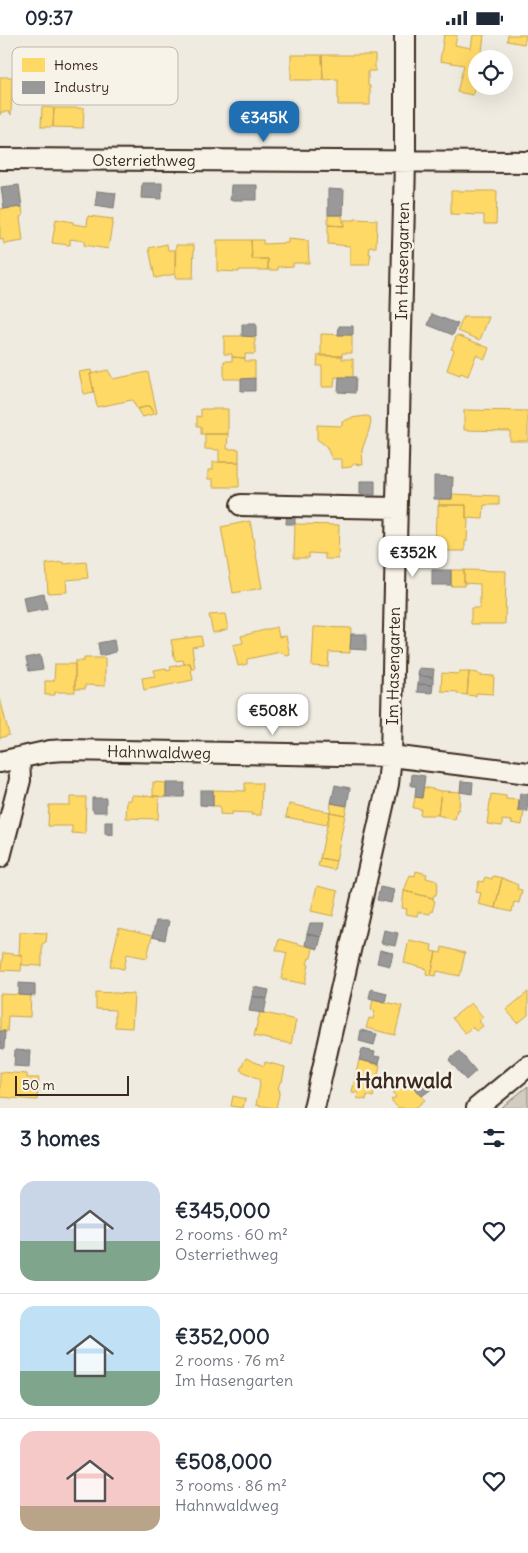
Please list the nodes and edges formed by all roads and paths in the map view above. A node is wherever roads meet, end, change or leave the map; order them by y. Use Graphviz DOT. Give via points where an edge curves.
graph roads {
  1 [pos="405,35"];
  2 [pos="0,159"];
  3 [pos="405,161"];
  4 [pos="528,162"];
  5 [pos="241,505"];
  6 [pos="397,508"];
  7 [pos="391,756"];
  8 [pos="9,760"];
  9 [pos="528,773"];
  10 [pos="0,857"];
  11 [pos="528,1066"];
  12 [pos="314,1108"];
  13 [pos="477,1108"];
  1 -- 3 [label="street, Im Hasengarten"];
  2 -- 3 [label="street, Osterriethweg"];
  3 -- 4 [label="street, Osterriethweg"];
  3 -- 6 [label="street, Im Hasengarten"];
  5 -- 6 [label="street"];
  6 -- 7 [label="street, Im Hasengarten"];
  7 -- 8 [label="street, Hahnwaldweg" via="66,750"];
  7 -- 9 [label="street, Hahnwaldweg"];
  7 -- 12 [label="street, Im Hasengarten" via="388,784"];
  8 -- 10 [label="street" via="20,780"];
  11 -- 13 [label="street"];
}
